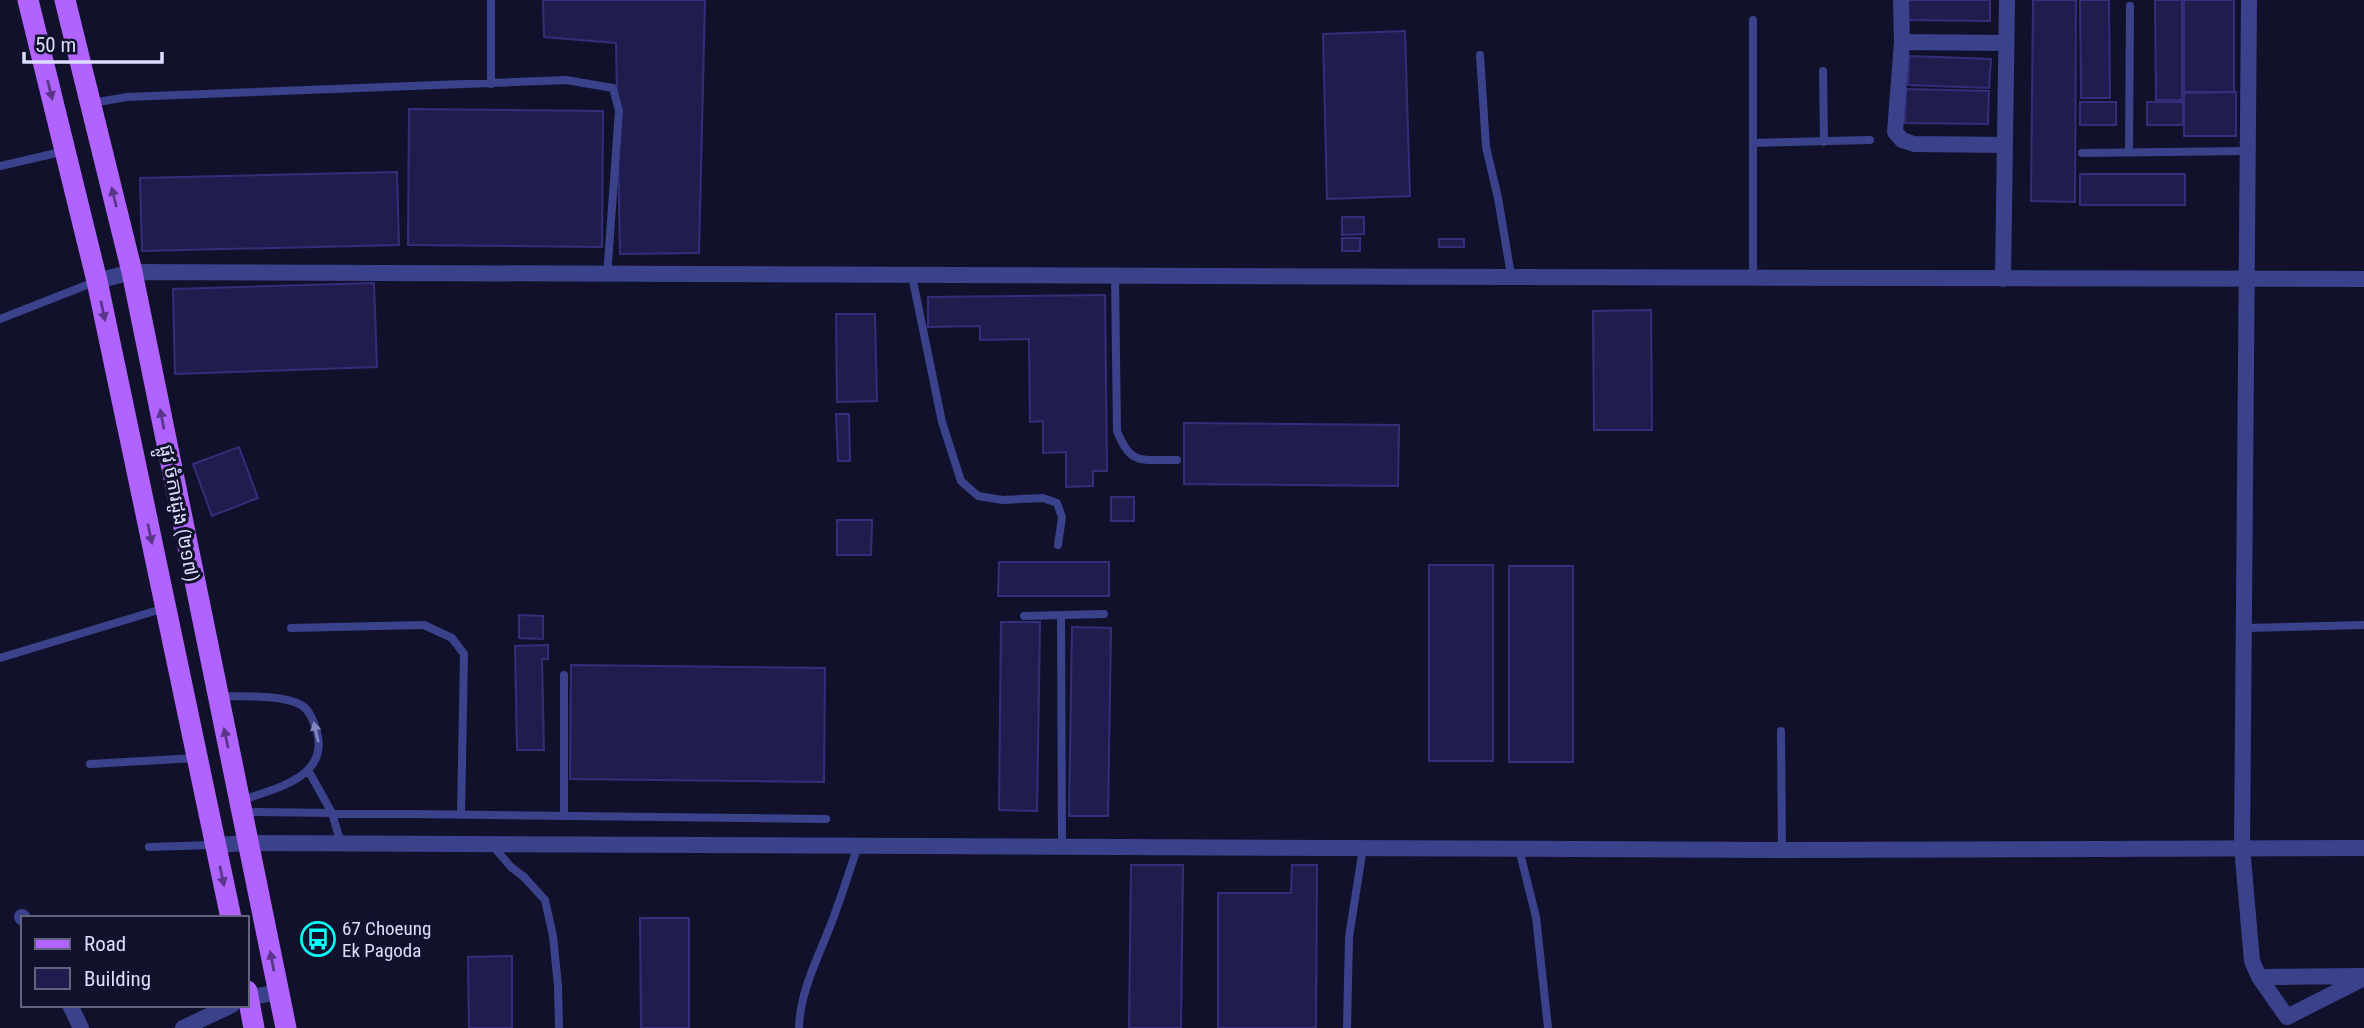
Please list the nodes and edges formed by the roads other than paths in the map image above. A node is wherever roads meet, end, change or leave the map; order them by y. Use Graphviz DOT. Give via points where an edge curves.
graph roads {
  1 [pos="27,0"];
  2 [pos="65,0"];
  3 [pos="491,0"];
  4 [pos="1901,0"];
  5 [pos="2007,0"];
  6 [pos="2249,0"];
  7 [pos="2130,6"];
  8 [pos="1753,20"];
  9 [pos="1902,42"];
  10 [pos="2006,43"];
  11 [pos="1480,55"];
  12 [pos="1823,71"];
  13 [pos="491,83"];
  14 [pos="91,103"];
  15 [pos="1870,141"];
  16 [pos="1824,142"];
  17 [pos="1753,143"];
  18 [pos="2004,145"];
  19 [pos="65,151"];
  20 [pos="2247,151"];
  21 [pos="2082,153"];
  22 [pos="2129,153"];
  23 [pos="0,166"];
  24 [pos="132,272"];
  25 [pos="1511,275"];
  26 [pos="607,276"];
  27 [pos="912,276"];
  28 [pos="1115,276"];
  29 [pos="1753,278"];
  30 [pos="2003,278"];
  31 [pos="2246,279"];
  32 [pos="2364,279"];
  33 [pos="96,281"];
  34 [pos="0,319"];
  35 [pos="1177,460"];
  36 [pos="1058,545"];
  37 [pos="165,607"];
  38 [pos="1104,614"];
  39 [pos="1060,615"];
  40 [pos="1024,616"];
  41 [pos="2364,625"];
  42 [pos="291,628"];
  43 [pos="2244,628"];
  44 [pos="0,657"];
  45 [pos="564,675"];
  46 [pos="217,696"];
  47 [pos="1780,731"];
  48 [pos="197,758"];
  49 [pos="90,764"];
  50 [pos="309,771"];
  51 [pos="241,807"];
  52 [pos="332,813"];
  53 [pos="461,815"];
  54 [pos="564,816"];
  55 [pos="826,819"];
  56 [pos="248,843"];
  57 [pos="341,844"];
  58 [pos="491,844"];
  59 [pos="216,845"];
  60 [pos="858,846"];
  61 [pos="149,847"];
  62 [pos="1062,847"];
  63 [pos="1363,848"];
  64 [pos="2242,848"];
  65 [pos="2364,848"];
  66 [pos="1519,849"];
  67 [pos="1782,850"];
  68 [pos="231,916"];
  69 [pos="2259,977"];
  70 [pos="2364,977"];
  71 [pos="279,992"];
  72 [pos="248,997"];
  73 [pos="71,1007"];
  74 [pos="225,1007"];
  75 [pos="246,1007"];
  76 [pos="2289,1022"];
  77 [pos="81,1028"];
  78 [pos="183,1028"];
  79 [pos="254,1028"];
  80 [pos="286,1028"];
  81 [pos="559,1028"];
  82 [pos="799,1028"];
  83 [pos="1348,1028"];
  84 [pos="1548,1028"];
  1 -- 19 [label="main road, ផ្លូវ ចំការដូង (២១៧), one-way"];
  2 -- 14 [label="main road, ផ្លូវ ចំការដូង (២១៧)"];
  3 -- 13 [label="lane"];
  4 -- 9 [label="street"];
  5 -- 10 [label="street"];
  6 -- 20 [label="street"];
  7 -- 22 [label="lane"];
  8 -- 17 [label="lane"];
  9 -- 10 [label="street"];
  9 -- 18 [label="street" via="1895,132 1902,140"];
  10 -- 18 [label="street"];
  11 -- 25 [label="lane" via="1486,147"];
  12 -- 16 [label="lane"];
  13 -- 14 [label="lane" via="127,97"];
  13 -- 26 [label="lane" via="566,80 613,88 619,111"];
  24 -- 14 [label="main road, ផ្លូវ ចំការដូង (២១៧), one-way"];
  15 -- 16 [label="lane"];
  16 -- 17 [label="lane"];
  17 -- 29 [label="lane"];
  18 -- 30 [label="street"];
  19 -- 23 [label="lane"];
  19 -- 33 [label="main road, ផ្លូវ ចំការដូង (២១៧)"];
  20 -- 22 [label="lane"];
  20 -- 31 [label="street"];
  21 -- 22 [label="lane"];
  24 -- 26 [label="street"];
  24 -- 33 [label="street"];
  46 -- 24 [label="main road, ផ្លូវ ចំការដូង (២១៧), one-way"];
  25 -- 28 [label="street"];
  25 -- 29 [label="street"];
  26 -- 27 [label="street"];
  27 -- 28 [label="street"];
  27 -- 36 [label="lane" via="942,422 961,481 978,496 1043,498 1057,503 1062,517"];
  28 -- 35 [label="lane" via="1117,431 1125,450 1135,459"];
  29 -- 30 [label="street"];
  30 -- 31 [label="street"];
  31 -- 32 [label="street"];
  31 -- 43 [label="street"];
  33 -- 34 [label="lane"];
  33 -- 37 [label="main road, ផ្លូវ ចំការដូង (២១៧), one-way"];
  37 -- 44 [label="lane"];
  37 -- 48 [label="main road, ផ្លូវ ចំការដូង (២១៧)"];
  38 -- 39 [label="lane"];
  39 -- 40 [label="lane"];
  39 -- 62 [label="lane"];
  41 -- 43 [label="lane"];
  42 -- 53 [label="lane" via="424,625 452,638 464,654"];
  43 -- 64 [label="street"];
  45 -- 54 [label="lane"];
  50 -- 46 [label="lane, one-way" via="318,757 319,740 313,719 302,705 281,699"];
  51 -- 46 [label="main road, ផ្លូវ ចំការដូង (២១៧), one-way"];
  47 -- 67 [label="lane"];
  48 -- 49 [label="lane"];
  48 -- 59 [label="main road, ផ្លូវ ចំការដូង (២១៧)"];
  50 -- 51 [label="lane"];
  50 -- 52 [label="lane"];
  51 -- 52 [label="lane"];
  51 -- 56 [label="main road, ផ្លូវ ចំការដូង (២១៧)"];
  52 -- 53 [label="lane"];
  52 -- 57 [label="lane"];
  53 -- 54 [label="lane"];
  54 -- 55 [label="lane"];
  56 -- 57 [label="street"];
  56 -- 59 [label="street"];
  71 -- 56 [label="main road, ផ្លូវ ចំការដូង (២១៧), one-way"];
  57 -- 58 [label="street"];
  58 -- 60 [label="street"];
  58 -- 81 [label="lane" via="545,900 554,948"];
  59 -- 61 [label="lane"];
  59 -- 68 [label="main road, ផ្លូវ ចំការដូង (២១៧), one-way"];
  60 -- 62 [label="street"];
  60 -- 82 [label="lane" via="810,972"];
  62 -- 63 [label="street"];
  63 -- 66 [label="street"];
  63 -- 83 [label="lane" via="1349,937"];
  64 -- 65 [label="street"];
  64 -- 67 [label="street"];
  64 -- 69 [label="street" via="2252,961"];
  66 -- 67 [label="street"];
  66 -- 84 [label="lane" via="1536,916"];
  69 -- 70 [label="street"];
  69 -- 76 [label="street"];
  70 -- 76 [label="street"];
  71 -- 72 [label="street"];
  71 -- 80 [label="main road, ផ្លូវ ចំការដូង (២១៧)"];
  73 -- 77 [label="street"];
  74 -- 78 [label="street"];
  75 -- 79 [label="main road"];
}
